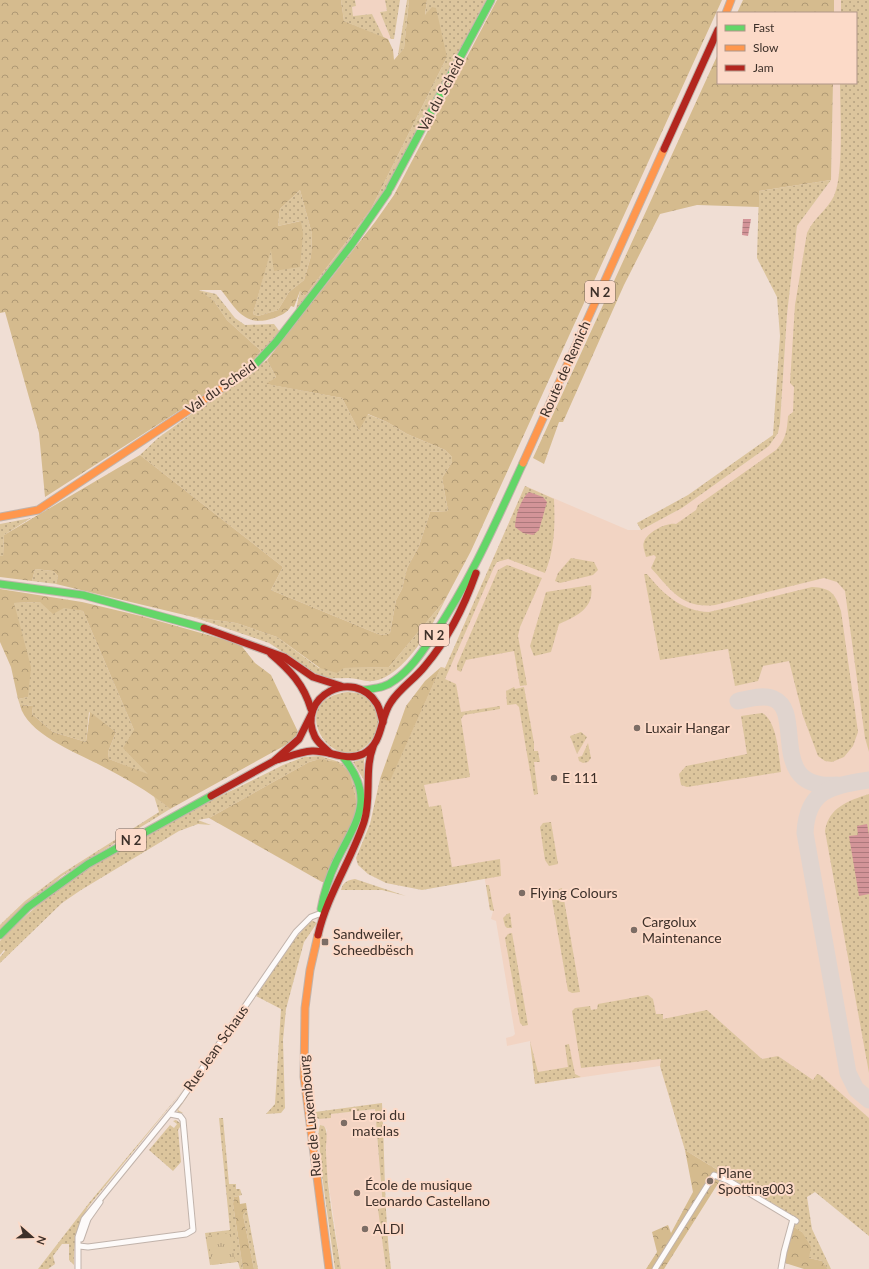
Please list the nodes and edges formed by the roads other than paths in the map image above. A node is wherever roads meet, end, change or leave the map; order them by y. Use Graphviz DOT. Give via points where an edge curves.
graph roads {
  1 [pos="491,0"];
  2 [pos="731,0"];
  3 [pos="726,12"];
  4 [pos="717,32"];
  5 [pos="0,517"];
  6 [pos="481,555"];
  7 [pos="0,581"];
  8 [pos="0,584"];
  9 [pos="20,586"];
  10 [pos="266,650"];
  11 [pos="341,686"];
  12 [pos="364,690"];
  13 [pos="311,712"];
  14 [pos="383,725"];
  15 [pos="373,747"];
  16 [pos="330,753"];
  17 [pos="343,757"];
  18 [pos="274,761"];
  19 [pos="360,811"];
  20 [pos="346,864"];
  21 [pos="322,916"];
  22 [pos="0,935"];
  23 [pos="170,1114"];
  24 [pos="79,1246"];
  25 [pos="78,1269"];
  26 [pos="329,1269"];
  27 [pos="655,1269"];
  28 [pos="781,1269"];
  1 -- 5 [label="main road, Val du Scheid" via="371,219 265,356 251,369 38,510"];
  2 -- 3 [label="main road"];
  4 -- 6 [label="main road, Route de Remich / N 2"];
  6 -- 12 [label="main road, Route de Remich / N 2" via="444,621 425,648 394,681 383,688"];
  6 -- 14 [label="main road, Route de Remich / N 2" via="470,591 446,638 396,696 386,712"];
  7 -- 9 [label="main road"];
  8 -- 9 [label="main road"];
  9 -- 10 [label="main road" via="83,595 143,610 219,632"];
  10 -- 11 [label="main road" via="284,657 312,677"];
  10 -- 13 [label="main road" via="291,671 308,694"];
  11 -- 12 [label="main road"];
  11 -- 13 [label="main road" via="321,696"];
  12 -- 14 [label="main road" via="373,696 379,707"];
  13 -- 16 [label="main road" via="313,732 317,741"];
  13 -- 18 [label="main road, N 2" via="299,739"];
  14 -- 15 [label="main road" via="380,737"];
  15 -- 17 [label="main road" via="362,754"];
  15 -- 20 [label="main road, Rue de Luxembourg" via="368,760 364,821"];
  16 -- 17 [label="main road"];
  16 -- 18 [label="main road, N 2" via="317,751"];
  17 -- 19 [label="main road, Rue de Luxembourg" via="359,778"];
  18 -- 22 [label="main road, N 2" via="88,864 28,907"];
  19 -- 20 [label="main road" via="359,825 344,856"];
  19 -- 21 [label="main road, Rue de Luxembourg" via="352,834 329,879 321,908"];
  20 -- 21 [label="main road, Rue de Luxembourg"];
  21 -- 23 [label="street, Rue Jean Schaus" via="314,914 296,932"];
  21 -- 26 [label="main road, Rue de Luxembourg" via="305,1008 304,1078"];
  23 -- 24 [label="street, Rue Jean Schaus" via="111,1186 88,1219"];
  23 -- 24 [label="street" via="180,1116 183,1120 192,1230 190,1233 88,1247"];
  24 -- 25 [label="street, Rue Jean Schaus"];
  27 -- 28 [label="street" via="714,1175 729,1181 795,1220"];
}
